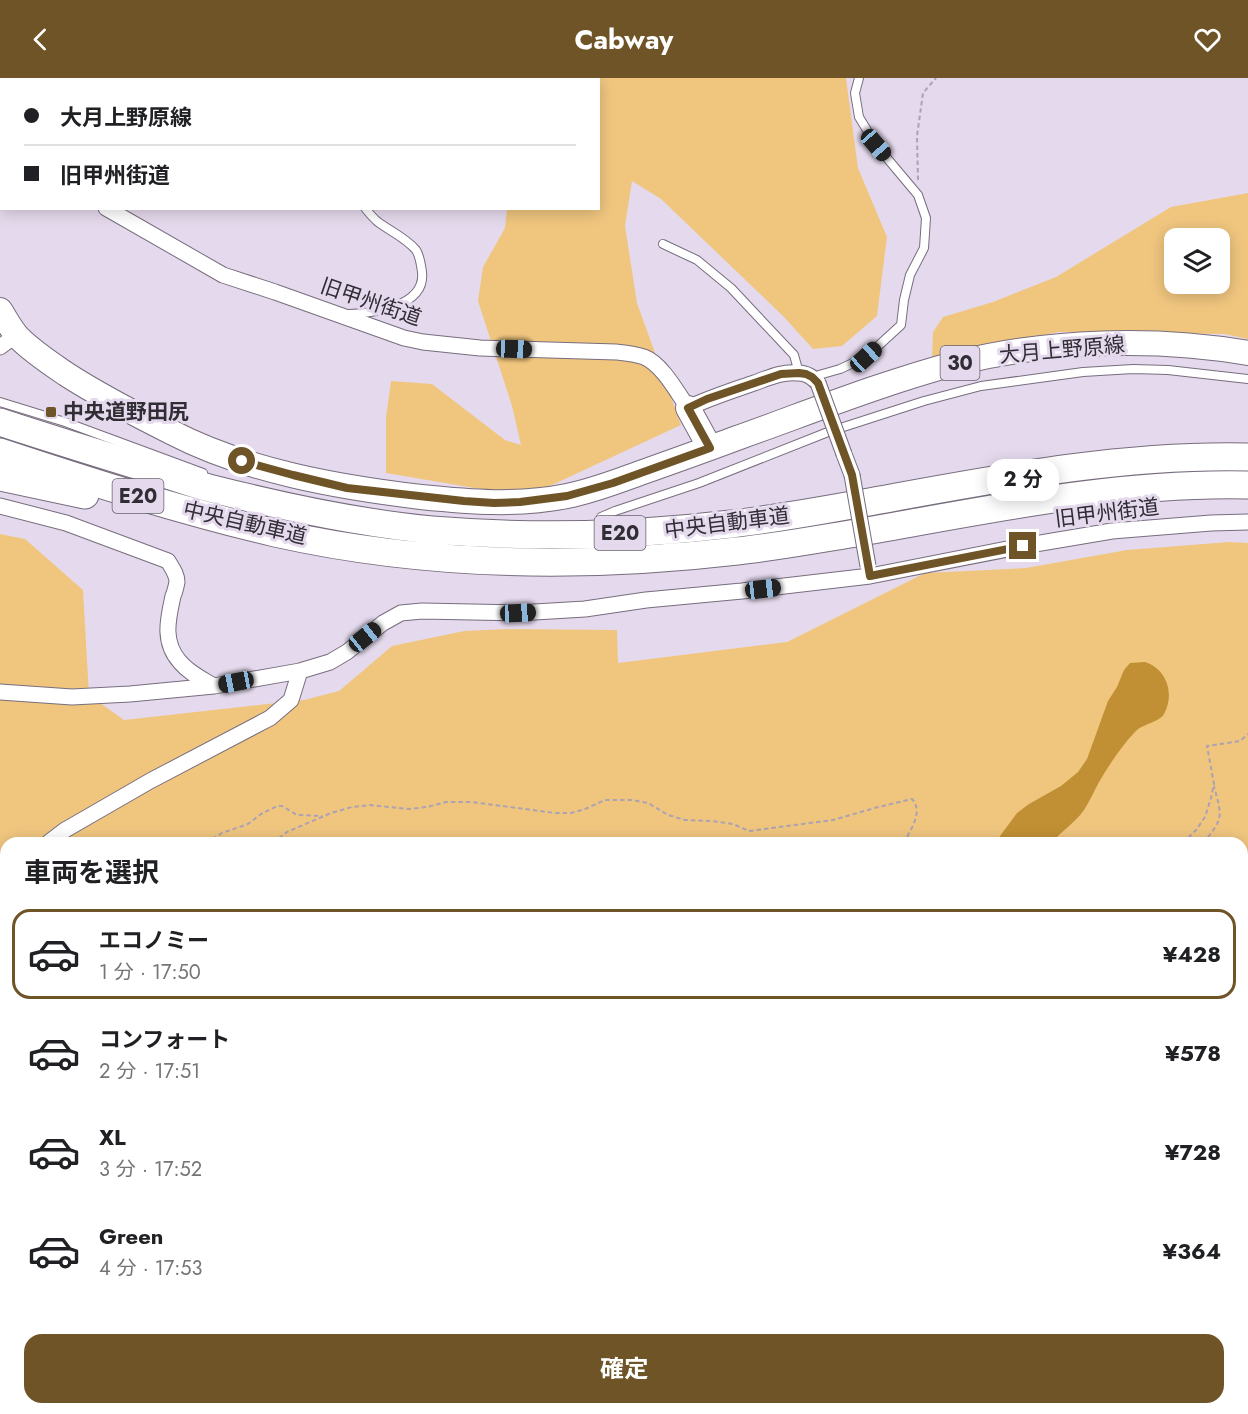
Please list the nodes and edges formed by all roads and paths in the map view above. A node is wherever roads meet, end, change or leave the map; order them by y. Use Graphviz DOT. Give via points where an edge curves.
graph roads {
  1 [pos="859,78"];
  2 [pos="936,78"];
  3 [pos="918,195"];
  4 [pos="109,210"];
  5 [pos="366,210"];
  6 [pos="663,244"];
  7 [pos="0,310"];
  8 [pos="339,314"];
  9 [pos="8,341"];
  10 [pos="1248,353"];
  11 [pos="810,378"];
  12 [pos="1248,379"];
  13 [pos="0,402"];
  14 [pos="688,408"];
  15 [pos="0,422"];
  16 [pos="710,448"];
  17 [pos="0,452"];
  18 [pos="1248,456"];
  19 [pos="210,475"];
  20 [pos="0,477"];
  21 [pos="1248,485"];
  22 [pos="266,493"];
  23 [pos="0,506"];
  24 [pos="343,517"];
  25 [pos="601,517"];
  26 [pos="1248,522"];
  27 [pos="277,533"];
  28 [pos="869,571"];
  29 [pos="300,671"];
  30 [pos="214,686"];
  31 [pos="0,692"];
  32 [pos="1248,734"];
  33 [pos="1214,784"];
  34 [pos="324,816"];
  35 [pos="56,837"];
  36 [pos="216,837"];
  37 [pos="281,837"];
  38 [pos="907,837"];
  39 [pos="1189,837"];
  40 [pos="1208,837"];
  1 -- 3 [label="lane" via="855,93 859,117 876,145"];
  2 -- 3 [label="path" via="923,93 917,136"];
  3 -- 11 [label="lane" via="926,218 924,248 910,275 901,325 866,357"];
  4 -- 8 [label="street, 旧甲州街道" via="223,275"];
  5 -- 8 [label="lane" via="415,249 422,267 422,284 414,296 386,309"];
  6 -- 11 [label="lane" via="697,260 731,288 794,355"];
  7 -- 9 [label="main road, 大月上野原線 / 30"];
  8 -- 14 [label="street, 旧甲州街道" via="423,342 480,348 616,352 644,357 659,367"];
  9 -- 16 [label="main road, 大月上野原線 / 30" via="190,442 242,461 347,488 494,503 543,500 591,490"];
  10 -- 16 [label="main road, 大月上野原線 / 30" via="1144,343 1069,346 991,356 899,380"];
  11 -- 14 [label="street" via="781,374"];
  11 -- 28 [label="street, bridge" via="852,475"];
  12 -- 25 [label="lane" via="1133,369 981,386 828,432"];
  13 -- 19 [label="lane"];
  14 -- 16 [label="main road"];
  15 -- 24 [label="highway, 中央自動車道 / E20" via="209,488"];
  17 -- 27 [label="highway, 中央自動車道 / E20" via="125,492"];
  18 -- 24 [label="highway, 中央自動車道 / E20" via="1164,458 1087,466 742,523 653,532 501,534 430,530"];
  20 -- 27 [label="highway"];
  21 -- 27 [label="highway, 中央自動車道 / E20" via="1161,487 1095,494 841,536 658,559 496,562 420,556"];
  22 -- 24 [label="lane"];
  23 -- 30 [label="street" via="66,523 168,561 177,581 168,618 171,649 192,673"];
  26 -- 28 [label="street, 旧甲州街道" via="1112,531"];
  28 -- 29 [label="street, 旧甲州街道" via="585,609 401,614 330,662"];
  29 -- 30 [label="street, 旧甲州街道"];
  29 -- 35 [label="street" via="291,700 270,718 150,781"];
  30 -- 31 [label="street, 旧甲州街道" via="72,697"];
  32 -- 33 [label="path" via="1240,741 1207,746"];
  33 -- 39 [label="path" via="1205,817"];
  33 -- 40 [label="path" via="1219,823"];
  34 -- 36 [label="path" via="297,815 277,806"];
  34 -- 37 [label="path"];
  34 -- 38 [label="path" via="352,807 409,809 446,802 571,813 605,800 632,800 685,820 733,824 749,831 833,820 912,799 917,813"];
}
